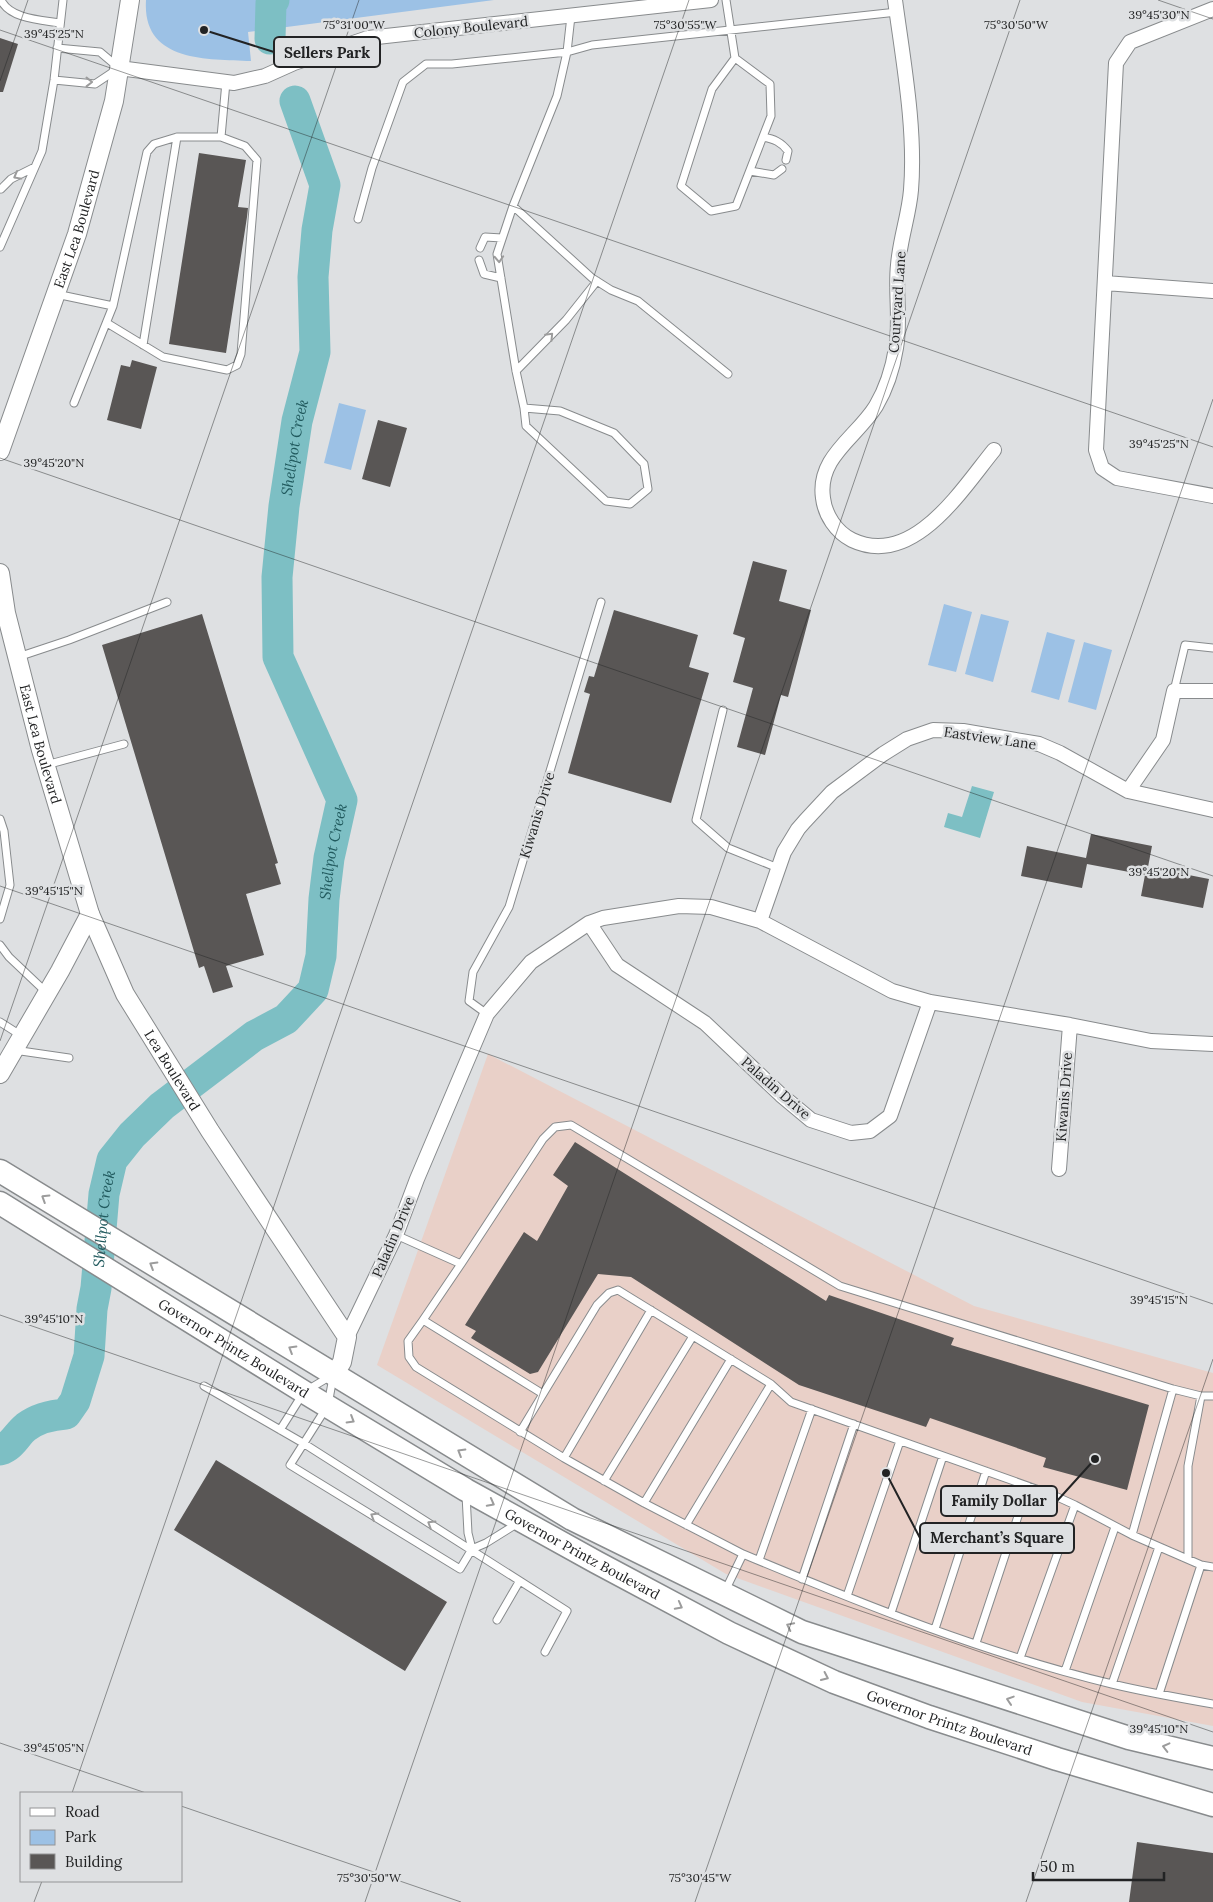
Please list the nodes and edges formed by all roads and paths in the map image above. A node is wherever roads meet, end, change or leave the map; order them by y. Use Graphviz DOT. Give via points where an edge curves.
graph roads {
  1 [pos="1,0"];
  2 [pos="63,0"];
  3 [pos="130,0"];
  4 [pos="711,0"];
  5 [pos="726,0"];
  6 [pos="675,2"];
  7 [pos="896,6"];
  8 [pos="1213,8"];
  9 [pos="571,16"];
  10 [pos="60,23"];
  11 [pos="731,29"];
  12 [pos="57,48"];
  13 [pos="567,52"];
  14 [pos="735,58"];
  15 [pos="119,68"];
  16 [pos="54,80"];
  17 [pos="226,82"];
  18 [pos="177,137"];
  19 [pos="221,137"];
  20 [pos="763,137"];
  21 [pos="786,160"];
  22 [pos="35,167"];
  23 [pos="782,169"];
  24 [pos="750,171"];
  25 [pos="1,189"];
  26 [pos="513,206"];
  27 [pos="358,219"];
  28 [pos="502,238"];
  29 [pos="0,247"];
  30 [pos="480,248"];
  31 [pos="479,260"];
  32 [pos="501,278"];
  33 [pos="597,282"];
  34 [pos="1105,282"];
  35 [pos="1213,291"];
  36 [pos="56,294"];
  37 [pos="113,306"];
  38 [pos="107,323"];
  39 [pos="143,345"];
  40 [pos="516,371"];
  41 [pos="728,374"];
  42 [pos="74,403"];
  43 [pos="524,408"];
  44 [pos="994,450"];
  45 [pos="0,451"];
  46 [pos="1213,496"];
  47 [pos="0,573"];
  48 [pos="168,602"];
  49 [pos="601,602"];
  50 [pos="1213,648"];
  51 [pos="17,657"];
  52 [pos="1174,691"];
  53 [pos="1213,691"];
  54 [pos="723,710"];
  55 [pos="124,744"];
  56 [pos="46,765"];
  57 [pos="1128,791"];
  58 [pos="1213,810"];
  59 [pos="0,819"];
  60 [pos="778,868"];
  61 [pos="90,914"];
  62 [pos="0,919"];
  63 [pos="760,921"];
  64 [pos="589,923"];
  65 [pos="0,945"];
  66 [pos="48,993"];
  67 [pos="930,1002"];
  68 [pos="487,1014"];
  69 [pos="0,1022"];
  70 [pos="1070,1025"];
  71 [pos="18,1043"];
  72 [pos="1213,1044"];
  73 [pos="69,1058"];
  74 [pos="0,1074"];
  75 [pos="1059,1169"];
  76 [pos="0,1171"];
  77 [pos="0,1203"];
  78 [pos="396,1235"];
  79 [pos="461,1264"];
  80 [pos="651,1310"];
  81 [pos="422,1320"];
  82 [pos="693,1336"];
  83 [pos="347,1337"];
  84 [pos="731,1359"];
  85 [pos="334,1375"];
  86 [pos="771,1384"];
  87 [pos="204,1386"];
  88 [pos="1173,1389"];
  89 [pos="304,1392"];
  90 [pos="544,1394"];
  91 [pos="1201,1396"];
  92 [pos="1213,1396"];
  93 [pos="328,1405"];
  94 [pos="812,1409"];
  95 [pos="854,1424"];
  96 [pos="280,1430"];
  97 [pos="520,1432"];
  98 [pos="900,1441"];
  99 [pos="303,1443"];
  100 [pos="943,1456"];
  101 [pos="564,1458"];
  102 [pos="986,1471"];
  103 [pos="604,1481"];
  104 [pos="1028,1486"];
  105 [pos="466,1490"];
  106 [pos="644,1503"];
  107 [pos="1075,1505"];
  108 [pos="523,1520"];
  109 [pos="686,1525"];
  110 [pos="1115,1527"];
  111 [pos="1132,1535"];
  112 [pos="1159,1547"];
  113 [pos="472,1550"];
  114 [pos="743,1554"];
  115 [pos="1188,1559"];
  116 [pos="759,1560"];
  117 [pos="1201,1565"];
  118 [pos="1213,1567"];
  119 [pos="802,1579"];
  120 [pos="519,1582"];
  121 [pos="723,1594"];
  122 [pos="846,1596"];
  123 [pos="891,1613"];
  124 [pos="497,1620"];
  125 [pos="935,1629"];
  126 [pos="976,1643"];
  127 [pos="545,1652"];
  128 [pos="1020,1658"];
  129 [pos="1065,1671"];
  130 [pos="1112,1684"];
  131 [pos="1159,1694"];
  132 [pos="1213,1704"];
  133 [pos="1213,1758"];
  134 [pos="1213,1804"];
  1 -- 10 [label="lane" via="4,7 21,15"];
  2 -- 10 [label="lane"];
  3 -- 15 [label="street, East Lea Boulevard"];
  4 -- 6 [label="street, Colony Boulevard"];
  5 -- 11 [label="lane"];
  6 -- 9 [label="street, Colony Boulevard"];
  7 -- 11 [label="lane"];
  7 -- 44 [label="street, Courtyard Lane" via="912,165 911,192 898,264 897,347 876,406 824,472 822,498 826,512 834,526 859,543 874,546 911,538 944,510"];
  8 -- 34 [label="street" via="1130,42 1116,63"];
  9 -- 13 [label="lane"];
  9 -- 17 [label="street, Colony Boulevard" via="368,38 265,76"];
  10 -- 12 [label="lane"];
  11 -- 13 [label="lane" via="592,45"];
  11 -- 14 [label="lane"];
  12 -- 15 [label="lane" via="100,52"];
  12 -- 16 [label="lane"];
  13 -- 26 [label="lane" via="557,96"];
  13 -- 27 [label="lane" via="426,64 403,82 372,168"];
  14 -- 20 [label="lane" via="770,84 771,116"];
  14 -- 24 [label="lane" via="712,90 681,186 711,211 736,206"];
  16 -- 15 [label="lane, one-way" via="95,84"];
  15 -- 17 [label="street, Colony Boulevard"];
  15 -- 36 [label="street, East Lea Boulevard" via="114,101 77,234"];
  16 -- 22 [label="lane" via="42,151"];
  17 -- 19 [label="lane"];
  18 -- 19 [label="lane"];
  18 -- 37 [label="lane" via="154,144 147,152"];
  18 -- 39 [label="lane"];
  19 -- 39 [label="lane" via="245,146 258,160 241,354 237,365 227,370 162,357"];
  20 -- 21 [label="lane" via="784,146 788,152"];
  20 -- 24 [label="lane"];
  22 -- 25 [label="lane, one-way" via="10,179"];
  22 -- 29 [label="lane"];
  23 -- 24 [label="lane" via="774,175"];
  26 -- 28 [label="lane"];
  26 -- 33 [label="lane"];
  28 -- 30 [label="lane" via="485,237"];
  28 -- 32 [label="lane, one-way" via="497,254"];
  31 -- 32 [label="lane" via="484,274"];
  32 -- 40 [label="lane"];
  40 -- 33 [label="lane, one-way" via="566,320"];
  33 -- 41 [label="lane" via="638,301"];
  34 -- 35 [label="street"];
  34 -- 46 [label="street" via="1096,450 1102,468 1117,478"];
  36 -- 37 [label="lane"];
  36 -- 45 [label="street, East Lea Boulevard"];
  37 -- 38 [label="lane"];
  38 -- 39 [label="lane"];
  38 -- 42 [label="lane"];
  40 -- 43 [label="lane"];
  43 -- 43 [label="lane" via="560,411 614,434 644,464 648,489 630,504 606,501 526,426"];
  47 -- 51 [label="street, East Lea Boulevard"];
  48 -- 51 [label="lane"];
  49 -- 68 [label="lane, Kiwanis Drive" via="509,907 473,972 469,1001"];
  50 -- 52 [label="lane" via="1185,645"];
  51 -- 56 [label="street, East Lea Boulevard"];
  52 -- 53 [label="street"];
  52 -- 57 [label="street" via="1163,740"];
  54 -- 60 [label="lane" via="696,820 728,848"];
  55 -- 56 [label="lane"];
  56 -- 61 [label="street, East Lea Boulevard"];
  57 -- 58 [label="street, Eastview Lane"];
  57 -- 60 [label="street, Eastview Lane" via="1040,744 963,731 932,730 883,754 832,792 798,829"];
  59 -- 62 [label="lane" via="10,885"];
  60 -- 63 [label="street, Eastview Lane"];
  61 -- 66 [label="street"];
  61 -- 83 [label="street, Lea Boulevard" via="125,994 210,1131"];
  63 -- 64 [label="street, Paladin Drive" via="711,907 680,906"];
  63 -- 67 [label="street, Paladin Drive" via="892,991"];
  64 -- 67 [label="street, Paladin Drive" via="617,965 705,1023 811,1120 851,1133 870,1131 890,1116"];
  64 -- 68 [label="street, Paladin Drive" via="531,962"];
  65 -- 66 [label="lane"];
  66 -- 71 [label="street"];
  67 -- 70 [label="street, Paladin Drive"];
  68 -- 78 [label="street, Paladin Drive"];
  69 -- 71 [label="lane"];
  70 -- 72 [label="street, Paladin Drive" via="1151,1041"];
  70 -- 75 [label="street, Kiwanis Drive"];
  71 -- 73 [label="lane"];
  71 -- 74 [label="street"];
  85 -- 76 [label="main road, Governor Printz Boulevard, one-way"];
  77 -- 89 [label="main road, Governor Printz Boulevard"];
  78 -- 79 [label="lane"];
  78 -- 83 [label="street, Paladin Drive"];
  79 -- 81 [label="lane"];
  79 -- 88 [label="lane" via="543,1139 555,1127 571,1125 840,1286"];
  80 -- 82 [label="lane"];
  80 -- 90 [label="lane" via="618,1290 609,1293 597,1305"];
  80 -- 101 [label="lane"];
  81 -- 90 [label="lane"];
  81 -- 97 [label="lane" via="408,1341 409,1357 416,1367"];
  82 -- 84 [label="lane"];
  82 -- 103 [label="lane"];
  83 -- 85 [label="street" via="342,1362"];
  84 -- 86 [label="lane"];
  84 -- 106 [label="lane"];
  85 -- 89 [label="lane"];
  85 -- 93 [label="lane"];
  121 -- 85 [label="main road, Governor Printz Boulevard, one-way" via="572,1519"];
  86 -- 94 [label="lane" via="791,1402"];
  86 -- 109 [label="lane"];
  87 -- 96 [label="lane"];
  88 -- 91 [label="lane"];
  88 -- 111 [label="lane"];
  89 -- 93 [label="main road, Governor Printz Boulevard"];
  89 -- 96 [label="lane"];
  90 -- 97 [label="lane"];
  91 -- 92 [label="lane"];
  91 -- 115 [label="lane" via="1188,1466"];
  93 -- 99 [label="lane"];
  93 -- 105 [label="main road, Governor Printz Boulevard, one-way"];
  94 -- 95 [label="lane"];
  94 -- 116 [label="lane"];
  95 -- 98 [label="lane"];
  95 -- 119 [label="lane"];
  96 -- 99 [label="lane"];
  97 -- 101 [label="lane"];
  98 -- 100 [label="lane"];
  98 -- 122 [label="lane"];
  113 -- 99 [label="lane, one-way"];
  113 -- 99 [label="lane, one-way" via="460,1569 290,1465"];
  100 -- 102 [label="lane"];
  100 -- 123 [label="lane"];
  101 -- 103 [label="lane"];
  102 -- 104 [label="lane"];
  102 -- 125 [label="lane"];
  103 -- 106 [label="lane"];
  104 -- 107 [label="lane"];
  104 -- 126 [label="lane"];
  105 -- 108 [label="main road, Governor Printz Boulevard, one-way"];
  105 -- 113 [label="lane"];
  106 -- 109 [label="lane"];
  107 -- 110 [label="lane"];
  107 -- 128 [label="lane"];
  108 -- 113 [label="lane"];
  108 -- 121 [label="main road" via="541,1517 622,1561 705,1599"];
  108 -- 134 [label="main road, Governor Printz Boulevard, one-way" via="729,1633 834,1682 1057,1759"];
  109 -- 114 [label="lane"];
  110 -- 111 [label="lane"];
  110 -- 129 [label="lane"];
  111 -- 112 [label="lane"];
  112 -- 115 [label="lane"];
  112 -- 130 [label="lane"];
  113 -- 120 [label="lane"];
  114 -- 116 [label="lane"];
  114 -- 121 [label="lane"];
  115 -- 117 [label="lane"];
  116 -- 119 [label="lane"];
  117 -- 118 [label="lane"];
  117 -- 131 [label="lane"];
  119 -- 122 [label="lane"];
  120 -- 124 [label="lane"];
  120 -- 127 [label="lane" via="567,1611"];
  133 -- 121 [label="main road, Governor Printz Boulevard, one-way" via="1129,1738 802,1632"];
  122 -- 123 [label="lane"];
  123 -- 125 [label="lane"];
  125 -- 126 [label="lane"];
  126 -- 128 [label="lane"];
  128 -- 129 [label="lane"];
  129 -- 130 [label="lane"];
  130 -- 131 [label="lane"];
  131 -- 132 [label="lane"];
}
